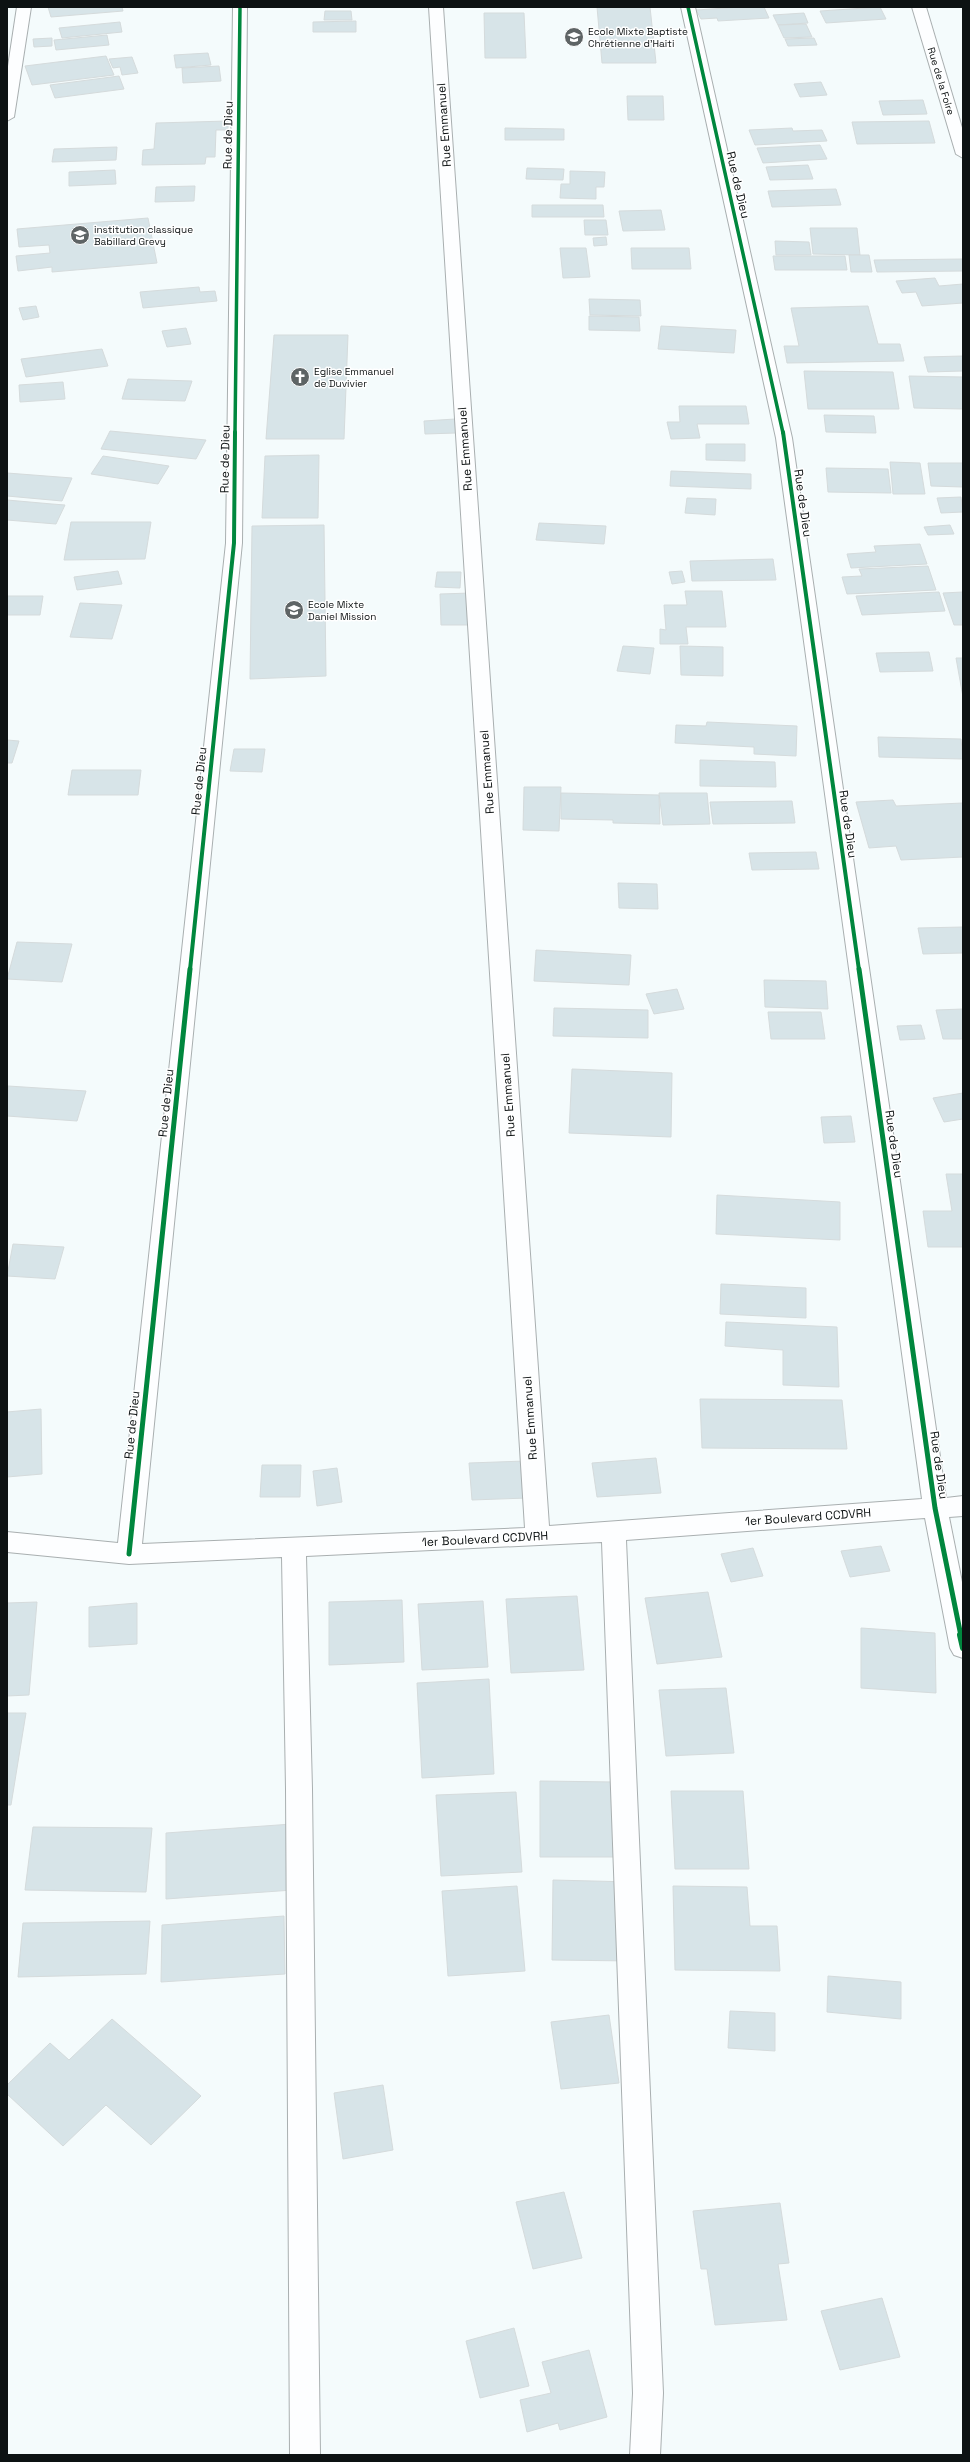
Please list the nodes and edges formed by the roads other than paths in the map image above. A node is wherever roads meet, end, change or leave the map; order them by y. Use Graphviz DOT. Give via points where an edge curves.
graph roads {
  1 [pos="24,7"];
  2 [pos="240,7"];
  3 [pos="436,7"];
  4 [pos="688,7"];
  5 [pos="919,7"];
  6 [pos="7,117"];
  7 [pos="963,154"];
  8 [pos="963,1506"];
  9 [pos="935,1508"];
  10 [pos="614,1531"];
  11 [pos="538,1537"];
  12 [pos="7,1542"];
  13 [pos="294,1547"];
  14 [pos="129,1554"];
  15 [pos="963,1648"];
  16 [pos="305,2455"];
  17 [pos="645,2455"];
  1 -- 6 [label="street"];
  2 -- 14 [label="street, Rue de Dieu" via="234,543"];
  3 -- 11 [label="street, Rue Emmanuel"];
  4 -- 9 [label="street, Rue de Dieu" via="784,438"];
  5 -- 7 [label="street, Rue de la Foire"];
  8 -- 9 [label="street, 1er Boulevard CCDVRH"];
  9 -- 10 [label="street, 1er Boulevard CCDVRH"];
  9 -- 15 [label="street, Rue de Dieu"];
  10 -- 11 [label="street, 1er Boulevard CCDVRH"];
  10 -- 17 [label="street" via="648,2393"];
  11 -- 13 [label="street, 1er Boulevard CCDVRH"];
  12 -- 14 [label="street, 1er Boulevard CCDVRH"];
  13 -- 14 [label="street, 1er Boulevard CCDVRH"];
  13 -- 16 [label="street" via="299,1789"];
}
